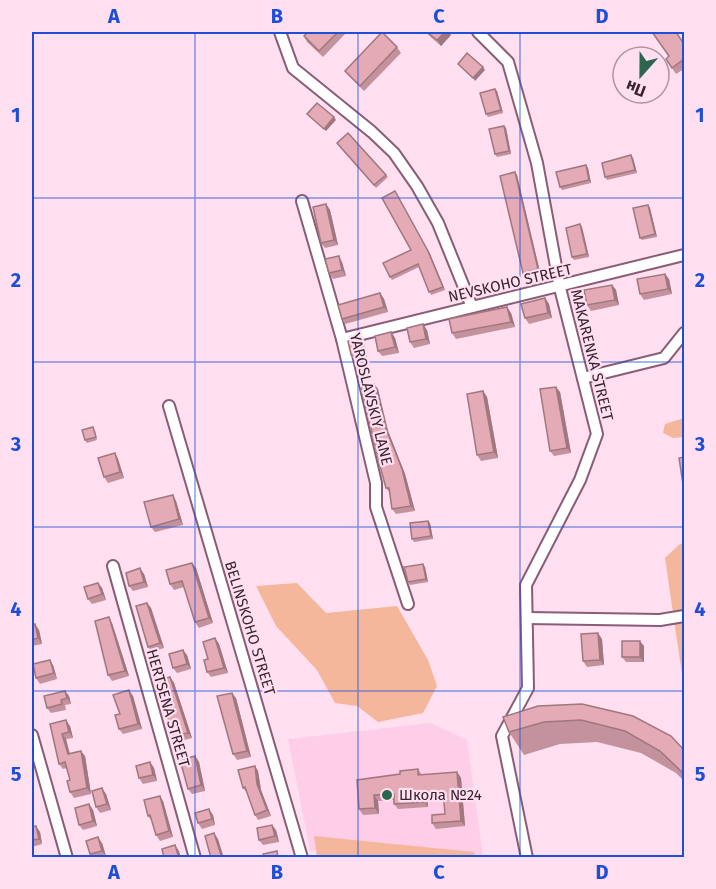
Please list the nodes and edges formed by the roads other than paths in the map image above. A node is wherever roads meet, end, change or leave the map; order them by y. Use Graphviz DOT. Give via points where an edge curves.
graph roads {
  1 [pos="280,32"];
  2 [pos="478,32"];
  3 [pos="302,201"];
  4 [pos="684,255"];
  5 [pos="560,288"];
  6 [pos="472,307"];
  7 [pos="684,333"];
  8 [pos="342,339"];
  9 [pos="583,378"];
  10 [pos="169,406"];
  11 [pos="113,566"];
  12 [pos="408,604"];
  13 [pos="684,616"];
  14 [pos="527,618"];
  15 [pos="32,735"];
  16 [pos="67,858"];
  17 [pos="195,858"];
  18 [pos="302,858"];
  19 [pos="527,858"];
  1 -- 6 [label="street" via="293,69 394,153 438,223"];
  2 -- 5 [label="street, MAKARENKA STREET" via="508,62 537,163"];
  3 -- 8 [label="street, YAROSLAVSKIY LANE"];
  4 -- 5 [label="street, NEVSKOHO STREET"];
  5 -- 6 [label="street, NEVSKOHO STREET"];
  5 -- 9 [label="street, MAKARENKA STREET"];
  6 -- 8 [label="street, NEVSKOHO STREET"];
  7 -- 9 [label="street" via="664,358"];
  8 -- 12 [label="street, YAROSLAVSKIY LANE" via="376,483 376,507"];
  9 -- 14 [label="street, MAKARENKA STREET" via="597,434 580,480 526,585"];
  10 -- 18 [label="street, BELINSKOHO STREET"];
  11 -- 17 [label="street, HERTSENA STREET"];
  13 -- 14 [label="street" via="660,620"];
  14 -- 19 [label="street, MAKARENKA STREET" via="528,688 502,736"];
  15 -- 16 [label="street"];
}
